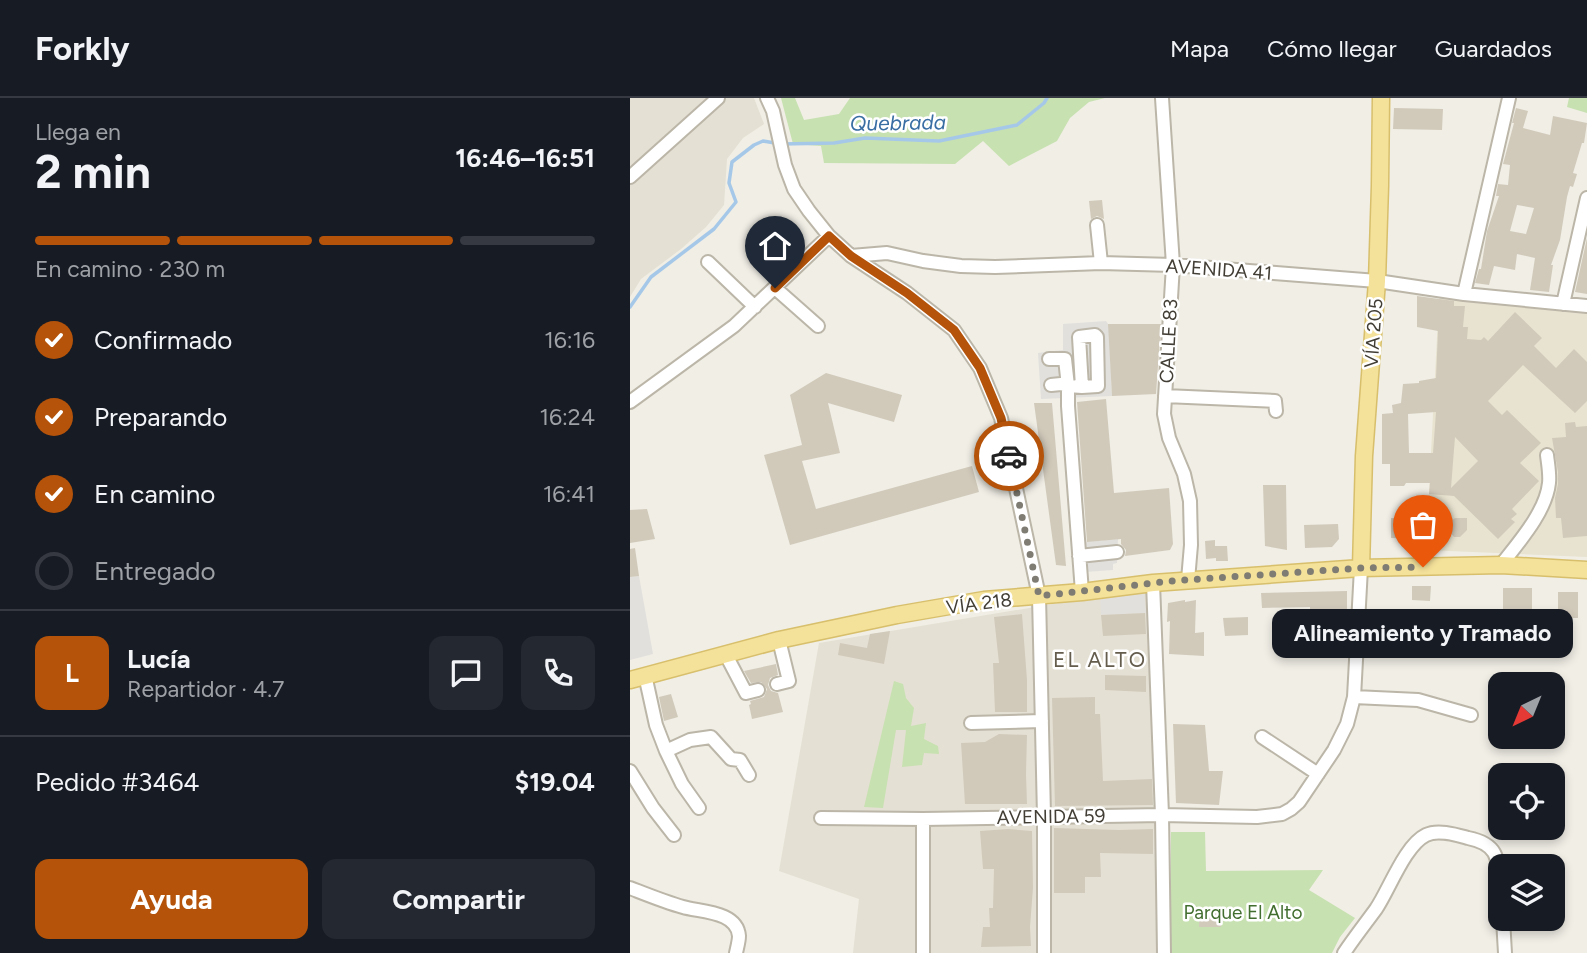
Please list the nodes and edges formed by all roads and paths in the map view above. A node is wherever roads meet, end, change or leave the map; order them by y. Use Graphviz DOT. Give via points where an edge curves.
graph roads {
  1 [pos="719,98"];
  2 [pos="767,98"];
  3 [pos="1162,98"];
  4 [pos="1381,98"];
  5 [pos="1509,98"];
  6 [pos="630,177"];
  7 [pos="1587,198"];
  8 [pos="1097,225"];
  9 [pos="829,236"];
  10 [pos="851,256"];
  11 [pos="708,262"];
  12 [pos="1101,263"];
  13 [pos="1173,265"];
  14 [pos="1377,281"];
  15 [pos="775,288"];
  16 [pos="1464,294"];
  17 [pos="1563,304"];
  18 [pos="1587,306"];
  19 [pos="755,307"];
  20 [pos="818,326"];
  21 [pos="1049,359"];
  22 [pos="1051,385"];
  23 [pos="1068,386"];
  24 [pos="1082,387"];
  25 [pos="1165,396"];
  26 [pos="630,402"];
  27 [pos="1276,411"];
  28 [pos="1547,455"];
  29 [pos="1117,552"];
  30 [pos="1079,556"];
  31 [pos="1501,565"];
  32 [pos="1361,568"];
  33 [pos="1587,569"];
  34 [pos="1188,580"];
  35 [pos="1153,583"];
  36 [pos="1082,592"];
  37 [pos="1039,596"];
  38 [pos="779,640"];
  39 [pos="726,655"];
  40 [pos="638,678"];
  41 [pos="777,684"];
  42 [pos="758,690"];
  43 [pos="1354,696"];
  44 [pos="1471,715"];
  45 [pos="1042,721"];
  46 [pos="971,723"];
  47 [pos="1262,737"];
  48 [pos="666,751"];
  49 [pos="630,771"];
  50 [pos="1318,774"];
  51 [pos="749,775"];
  52 [pos="699,808"];
  53 [pos="1162,815"];
  54 [pos="1044,816"];
  55 [pos="821,818"];
  56 [pos="923,819"];
  57 [pos="674,835"];
  58 [pos="1495,854"];
  59 [pos="630,888"];
  60 [pos="1504,931"];
  61 [pos="736,953"];
  62 [pos="923,953"];
  63 [pos="1044,953"];
  64 [pos="1164,953"];
  65 [pos="1344,953"];
  66 [pos="1506,953"];
  1 -- 6 [label="street"];
  2 -- 9 [label="street" via="794,189"];
  3 -- 13 [label="street, CALLE 83"];
  4 -- 14 [label="main road, VÍA 205"];
  5 -- 16 [label="street"];
  7 -- 17 [label="street"];
  8 -- 12 [label="street"];
  9 -- 10 [label="street"];
  9 -- 15 [label="street"];
  10 -- 12 [label="street, AVENIDA 41" via="887,253 995,267"];
  10 -- 37 [label="street" via="954,330 980,368 1001,418"];
  11 -- 19 [label="street"];
  12 -- 13 [label="street, AVENIDA 41"];
  13 -- 14 [label="street, AVENIDA 41"];
  13 -- 25 [label="street, CALLE 83"];
  14 -- 16 [label="street, AVENIDA 41"];
  14 -- 32 [label="main road, VÍA 205"];
  15 -- 19 [label="street"];
  15 -- 20 [label="street"];
  16 -- 17 [label="street, AVENIDA 41"];
  17 -- 18 [label="street, AVENIDA 41"];
  19 -- 26 [label="street"];
  21 -- 23 [label="street" via="1065,359"];
  22 -- 23 [label="street"];
  23 -- 24 [label="street"];
  23 -- 30 [label="street"];
  25 -- 27 [label="street" via="1275,401"];
  25 -- 34 [label="street, CALLE 83" via="1164,414 1190,501"];
  28 -- 31 [label="street" via="1545,498"];
  29 -- 30 [label="street"];
  30 -- 36 [label="street"];
  31 -- 32 [label="main road, VÍA 218"];
  31 -- 33 [label="main road, VÍA 218"];
  32 -- 34 [label="main road, VÍA 218"];
  32 -- 43 [label="street"];
  34 -- 35 [label="main road, VÍA 218"];
  35 -- 36 [label="main road, VÍA 218"];
  35 -- 53 [label="street"];
  36 -- 37 [label="main road, VÍA 218"];
  37 -- 38 [label="main road, VÍA 218" via="984,600"];
  37 -- 45 [label="street"];
  38 -- 39 [label="main road, VÍA 218"];
  38 -- 41 [label="street" via="789,681"];
  39 -- 40 [label="main road, VÍA 218"];
  39 -- 42 [label="street" via="746,693"];
  40 -- 48 [label="street"];
  43 -- 44 [label="street" via="1418,700"];
  43 -- 50 [label="street" via="1347,724"];
  45 -- 46 [label="street"];
  45 -- 54 [label="street"];
  47 -- 50 [label="street"];
  48 -- 51 [label="street" via="711,737 731,759 740,760"];
  48 -- 52 [label="street"];
  49 -- 57 [label="street"];
  50 -- 53 [label="street, AVENIDA 59" via="1291,810 1282,814"];
  53 -- 54 [label="street, AVENIDA 59"];
  53 -- 64 [label="street"];
  54 -- 56 [label="street, AVENIDA 59"];
  54 -- 63 [label="street"];
  55 -- 56 [label="street, AVENIDA 59"];
  56 -- 62 [label="street"];
  58 -- 65 [label="street" via="1483,841 1428,834 1414,845"];
  59 -- 61 [label="street" via="727,919 739,935"];
  60 -- 66 [label="street"];
}
